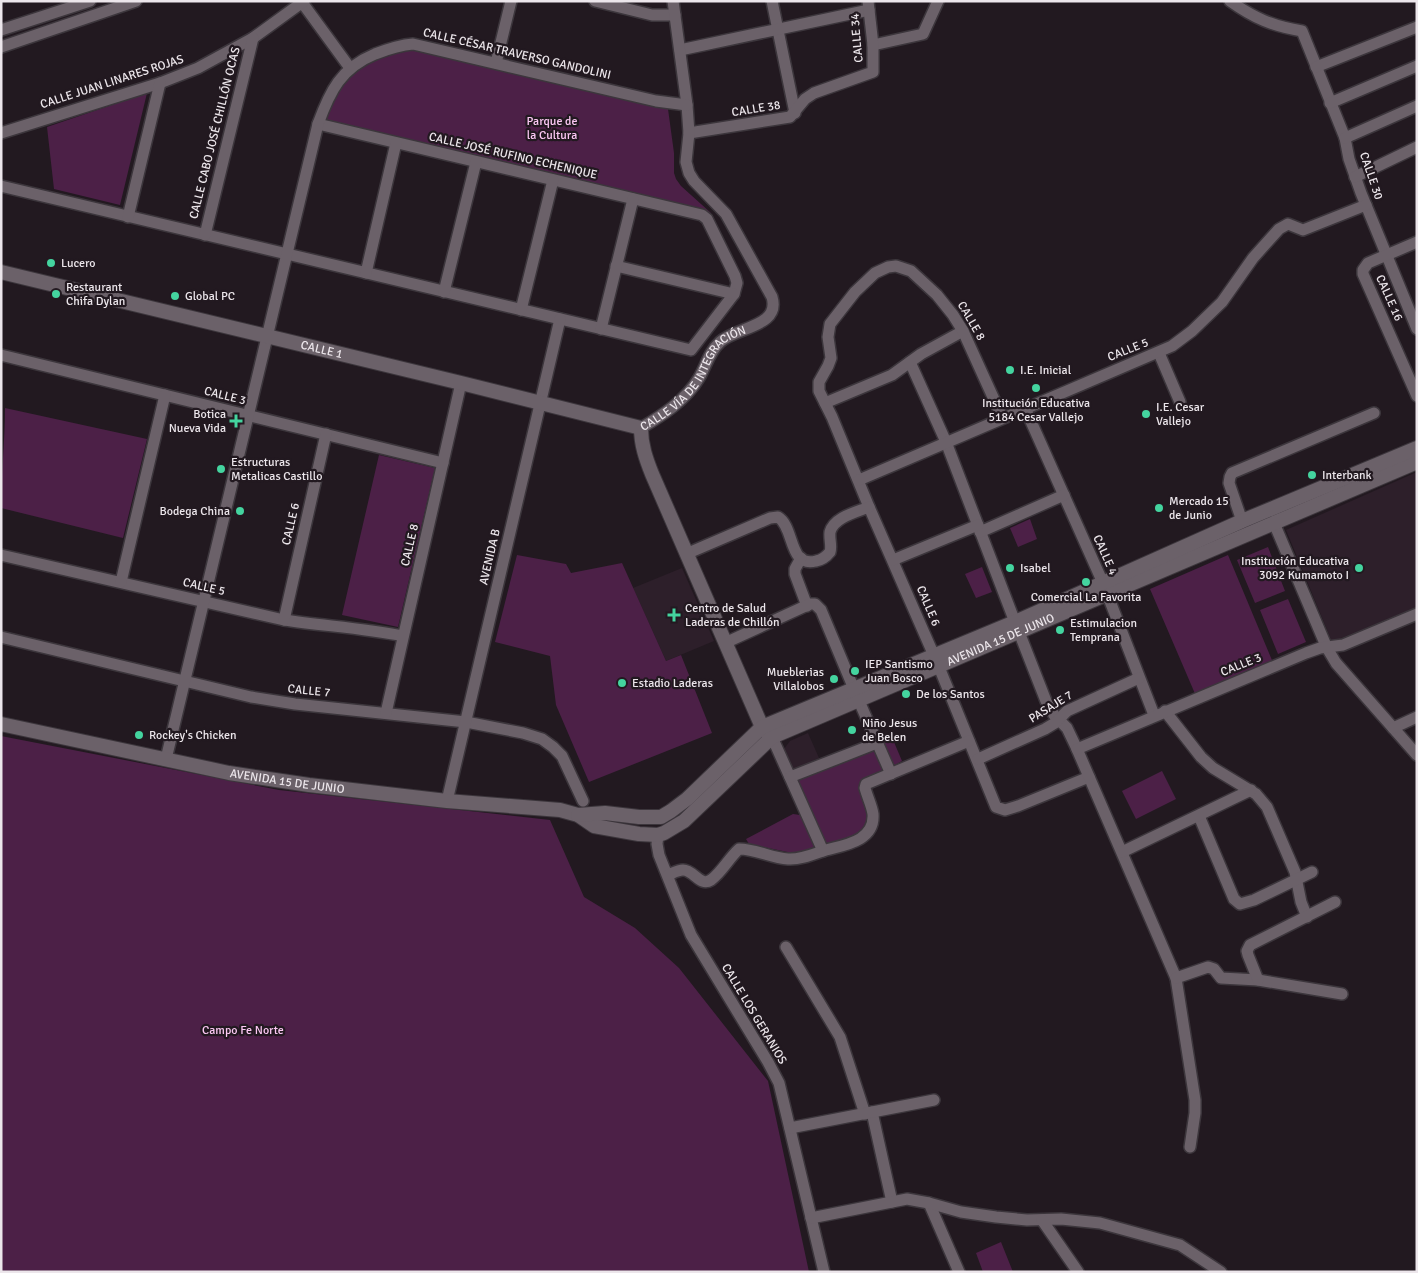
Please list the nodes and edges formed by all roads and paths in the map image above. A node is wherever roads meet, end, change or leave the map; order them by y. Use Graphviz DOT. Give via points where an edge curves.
graph roads {
  1 [pos="90,1"];
  2 [pos="136,1"];
  3 [pos="511,1"];
  4 [pos="595,1"];
  5 [pos="673,1"];
  6 [pos="772,1"];
  7 [pos="938,1"];
  8 [pos="1230,1"];
  9 [pos="303,2"];
  10 [pos="868,6"];
  11 [pos="675,15"];
  12 [pos="1417,27"];
  13 [pos="1,30"];
  14 [pos="778,30"];
  15 [pos="253,38"];
  16 [pos="873,45"];
  17 [pos="1,46"];
  18 [pos="680,50"];
  19 [pos="496,63"];
  20 [pos="1417,66"];
  21 [pos="1316,67"];
  22 [pos="350,68"];
  23 [pos="873,72"];
  24 [pos="160,83"];
  25 [pos="1330,103"];
  26 [pos="686,105"];
  27 [pos="1416,107"];
  28 [pos="795,113"];
  29 [pos="318,124"];
  30 [pos="689,133"];
  31 [pos="1,134"];
  32 [pos="1344,138"];
  33 [pos="396,143"];
  34 [pos="1417,147"];
  35 [pos="476,162"];
  36 [pos="1355,176"];
  37 [pos="553,180"];
  38 [pos="1,186"];
  39 [pos="633,199"];
  40 [pos="1366,206"];
  41 [pos="128,216"];
  42 [pos="205,235"];
  43 [pos="1417,242"];
  44 [pos="287,254"];
  45 [pos="1385,255"];
  46 [pos="616,266"];
  47 [pos="888,267"];
  48 [pos="1,272"];
  49 [pos="366,273"];
  50 [pos="444,292"];
  51 [pos="734,294"];
  52 [pos="521,310"];
  53 [pos="560,319"];
  54 [pos="601,329"];
  55 [pos="1417,329"];
  56 [pos="963,331"];
  57 [pos="267,337"];
  58 [pos="1159,353"];
  59 [pos="1,355"];
  60 [pos="910,362"];
  61 [pos="461,382"];
  62 [pos="165,395"];
  63 [pos="1417,396"];
  64 [pos="541,402"];
  65 [pos="1180,402"];
  66 [pos="825,403"];
  67 [pos="1025,408"];
  68 [pos="1374,413"];
  69 [pos="248,415"];
  70 [pos="1002,418"];
  71 [pos="641,428"];
  72 [pos="326,434"];
  73 [pos="946,442"];
  74 [pos="1417,448"];
  75 [pos="1417,462"];
  76 [pos="443,463"];
  77 [pos="859,480"];
  78 [pos="1064,496"];
  79 [pos="869,507"];
  80 [pos="1242,521"];
  81 [pos="1274,523"];
  82 [pos="979,529"];
  83 [pos="1,554"];
  84 [pos="686,554"];
  85 [pos="801,558"];
  86 [pos="893,560"];
  87 [pos="121,582"];
  88 [pos="1105,589"];
  89 [pos="204,601"];
  90 [pos="807,606"];
  91 [pos="1417,614"];
  92 [pos="284,620"];
  93 [pos="1017,627"];
  94 [pos="403,636"];
  95 [pos="1,637"];
  96 [pos="725,642"];
  97 [pos="1328,648"];
  98 [pos="936,662"];
  99 [pos="1139,678"];
  100 [pos="184,681"];
  101 [pos="857,695"];
  102 [pos="386,713"];
  103 [pos="1160,713"];
  104 [pos="1417,717"];
  105 [pos="1058,720"];
  106 [pos="466,722"];
  107 [pos="1,724"];
  108 [pos="762,728"];
  109 [pos="1393,728"];
  110 [pos="772,737"];
  111 [pos="970,741"];
  112 [pos="878,743"];
  113 [pos="1077,749"];
  114 [pos="1417,755"];
  115 [pos="166,759"];
  116 [pos="978,759"];
  117 [pos="891,774"];
  118 [pos="1089,777"];
  119 [pos="790,778"];
  120 [pos="1251,790"];
  121 [pos="447,801"];
  122 [pos="583,801"];
  123 [pos="578,815"];
  124 [pos="1198,816"];
  125 [pos="658,835"];
  126 [pos="823,851"];
  127 [pos="1122,852"];
  128 [pos="1312,872"];
  129 [pos="668,875"];
  130 [pos="1297,880"];
  131 [pos="1335,902"];
  132 [pos="1307,917"];
  133 [pos="786,947"];
  134 [pos="1176,978"];
  135 [pos="1258,980"];
  136 [pos="1342,994"];
  137 [pos="934,1100"];
  138 [pos="869,1113"];
  139 [pos="790,1128"];
  140 [pos="1190,1147"];
  141 [pos="892,1202"];
  142 [pos="929,1203"];
  143 [pos="811,1218"];
  144 [pos="1042,1220"];
  145 [pos="824,1272"];
  146 [pos="959,1272"];
  147 [pos="1078,1272"];
  148 [pos="1221,1272"];
  1 -- 13 [label="street"];
  2 -- 17 [label="street"];
  3 -- 19 [label="street"];
  4 -- 11 [label="street" via="652,14"];
  5 -- 11 [label="street, CALLE VÍA DE INTEGRACIÓN"];
  6 -- 14 [label="street"];
  7 -- 16 [label="street" via="923,34"];
  8 -- 21 [label="street, CALLE 30" via="1251,16 1282,28 1302,31"];
  9 -- 15 [label="street, CALLE JUAN LINARES ROJAS"];
  9 -- 22 [label="street"];
  10 -- 14 [label="street"];
  10 -- 16 [label="street, CALLE 34"];
  11 -- 18 [label="street, CALLE VÍA DE INTEGRACIÓN"];
  12 -- 21 [label="street"];
  14 -- 18 [label="street"];
  14 -- 28 [label="street"];
  15 -- 24 [label="street, CALLE JUAN LINARES ROJAS" via="214,60"];
  15 -- 42 [label="street, CALLE CABO JOSÉ CHILLÓN OCAS"];
  16 -- 23 [label="street, CALLE 34"];
  18 -- 26 [label="street, CALLE VÍA DE INTEGRACIÓN"];
  19 -- 22 [label="street, CALLE CÉSAR TRAVERSO GANDOLINI" via="413,44 384,50"];
  19 -- 26 [label="street, CALLE CÉSAR TRAVERSO GANDOLINI" via="656,101"];
  20 -- 25 [label="street"];
  21 -- 25 [label="street, CALLE 30"];
  22 -- 29 [label="street, CALLE CÉSAR TRAVERSO GANDOLINI" via="331,92"];
  23 -- 28 [label="street, CALLE 38" via="814,93"];
  24 -- 31 [label="street, CALLE JUAN LINARES ROJAS"];
  24 -- 41 [label="street"];
  25 -- 32 [label="street, CALLE 30"];
  26 -- 30 [label="street, CALLE VÍA DE INTEGRACIÓN"];
  27 -- 32 [label="street"];
  28 -- 30 [label="street, CALLE 38" via="790,117"];
  29 -- 33 [label="street, CALLE JOSÉ RUFINO ECHENIQUE"];
  29 -- 44 [label="street, CALLE CÉSAR TRAVERSO GANDOLINI"];
  30 -- 71 [label="street, CALLE VÍA DE INTEGRACIÓN" via="686,162 689,173 730,220 772,296 774,309 763,321 721,340 688,393"];
  32 -- 36 [label="street, CALLE 30"];
  33 -- 35 [label="street, CALLE JOSÉ RUFINO ECHENIQUE"];
  33 -- 49 [label="street"];
  34 -- 36 [label="street"];
  35 -- 37 [label="street, CALLE JOSÉ RUFINO ECHENIQUE"];
  35 -- 50 [label="street"];
  36 -- 40 [label="street, CALLE 30"];
  37 -- 39 [label="street, CALLE JOSÉ RUFINO ECHENIQUE"];
  37 -- 52 [label="street"];
  38 -- 41 [label="street"];
  39 -- 46 [label="street"];
  39 -- 51 [label="street, CALLE JOSÉ RUFINO ECHENIQUE" via="702,215 738,283"];
  40 -- 45 [label="street, CALLE 30"];
  40 -- 58 [label="street, CALLE 5" via="1304,230 1292,224 1282,226 1214,310 1187,335"];
  41 -- 42 [label="street"];
  42 -- 44 [label="street"];
  43 -- 45 [label="street"];
  44 -- 49 [label="street"];
  44 -- 57 [label="street, CALLE CÉSAR TRAVERSO GANDOLINI"];
  45 -- 55 [label="street, CALLE 30"];
  45 -- 63 [label="street, CALLE 16" via="1365,266 1364,274"];
  46 -- 51 [label="street"];
  46 -- 54 [label="street"];
  47 -- 56 [label="street, CALLE 8" via="903,267 920,278"];
  47 -- 66 [label="street, CALLE 6" via="866,281 830,324 831,358 818,386"];
  48 -- 57 [label="street, CALLE 1"];
  49 -- 50 [label="street"];
  50 -- 52 [label="street"];
  51 -- 54 [label="street" via="691,350"];
  52 -- 53 [label="street"];
  53 -- 54 [label="street"];
  53 -- 64 [label="street, AVENIDA B"];
  56 -- 60 [label="street"];
  56 -- 70 [label="street, CALLE 8"];
  57 -- 61 [label="street, CALLE 1"];
  57 -- 69 [label="street, CALLE CÉSAR TRAVERSO GANDOLINI"];
  58 -- 65 [label="street"];
  58 -- 67 [label="street, CALLE 5"];
  59 -- 62 [label="street, CALLE 3"];
  60 -- 66 [label="street" via="892,375"];
  60 -- 73 [label="street"];
  61 -- 64 [label="street, CALLE 1"];
  61 -- 76 [label="street, CALLE 8"];
  62 -- 69 [label="street, CALLE 3"];
  62 -- 87 [label="street"];
  64 -- 71 [label="street, CALLE 1"];
  64 -- 106 [label="street, AVENIDA B"];
  66 -- 77 [label="street, CALLE 6"];
  67 -- 70 [label="street, CALLE 5"];
  67 -- 78 [label="street, CALLE 4"];
  68 -- 80 [label="street" via="1232,473 1230,483"];
  69 -- 72 [label="street, CALLE 3"];
  69 -- 89 [label="street, CALLE CÉSAR TRAVERSO GANDOLINI"];
  70 -- 73 [label="street, CALLE 5"];
  71 -- 84 [label="street, CALLE VÍA DE INTEGRACIÓN" via="646,458"];
  72 -- 76 [label="street, CALLE 3"];
  72 -- 92 [label="street, CALLE 6"];
  73 -- 77 [label="street, CALLE 5"];
  73 -- 82 [label="street"];
  74 -- 80 [label="street, AVENIDA 15 DE JUNIO"];
  75 -- 81 [label="street, AVENIDA 15 DE JUNIO"];
  76 -- 94 [label="street, CALLE 8"];
  77 -- 79 [label="street, CALLE 6"];
  78 -- 82 [label="street"];
  78 -- 88 [label="street, CALLE 4"];
  79 -- 85 [label="street" via="836,523 830,532 831,548 822,560 808,562"];
  79 -- 86 [label="street, CALLE 6"];
  80 -- 88 [label="street, AVENIDA 15 DE JUNIO"];
  81 -- 88 [label="street, AVENIDA 15 DE JUNIO"];
  81 -- 97 [label="street"];
  82 -- 86 [label="street"];
  82 -- 93 [label="street"];
  83 -- 87 [label="street, CALLE 5"];
  84 -- 85 [label="street" via="778,517"];
  84 -- 96 [label="street, CALLE VÍA DE INTEGRACIÓN"];
  85 -- 90 [label="street" via="795,574"];
  86 -- 98 [label="street, CALLE 6"];
  87 -- 89 [label="street, CALLE 5"];
  88 -- 93 [label="street, AVENIDA 15 DE JUNIO"];
  88 -- 99 [label="street, CALLE 4"];
  89 -- 92 [label="street, CALLE 5"];
  89 -- 100 [label="street, CALLE CÉSAR TRAVERSO GANDOLINI"];
  90 -- 96 [label="street"];
  90 -- 101 [label="street" via="815,604 821,610"];
  91 -- 97 [label="street, CALLE 3" via="1343,645"];
  92 -- 94 [label="street, CALLE 5"];
  93 -- 98 [label="street, AVENIDA 15 DE JUNIO"];
  93 -- 105 [label="street" via="1046,700"];
  94 -- 102 [label="street, CALLE 8"];
  95 -- 100 [label="street, CALLE 7"];
  96 -- 108 [label="street, CALLE VÍA DE INTEGRACIÓN"];
  97 -- 103 [label="street, CALLE 3" via="1306,653"];
  97 -- 109 [label="street" via="1336,663"];
  98 -- 101 [label="street, AVENIDA 15 DE JUNIO"];
  98 -- 111 [label="street, CALLE 6"];
  99 -- 103 [label="street, CALLE 4"];
  99 -- 105 [label="street, PASAJE 7" via="1067,711"];
  100 -- 102 [label="street, CALLE 7" via="295,704"];
  100 -- 115 [label="street, CALLE CÉSAR TRAVERSO GANDOLINI"];
  101 -- 108 [label="street, AVENIDA 15 DE JUNIO"];
  101 -- 110 [label="street, AVENIDA 15 DE JUNIO"];
  101 -- 112 [label="street"];
  102 -- 106 [label="street, CALLE 7"];
  103 -- 113 [label="street, CALLE 3"];
  103 -- 120 [label="street, CALLE 4" via="1212,768"];
  104 -- 109 [label="street"];
  105 -- 113 [label="street" via="1067,728"];
  105 -- 116 [label="street, PASAJE 7" via="1044,730"];
  106 -- 121 [label="street, AVENIDA B"];
  106 -- 122 [label="street, CALLE 7" via="523,733 554,747 562,756"];
  107 -- 115 [label="street, AVENIDA 15 DE JUNIO"];
  108 -- 110 [label="street, CALLE VÍA DE INTEGRACIÓN"];
  108 -- 123 [label="street, AVENIDA 15 DE JUNIO" via="666,815 656,818 605,813"];
  109 -- 114 [label="street"];
  110 -- 119 [label="street, CALLE VÍA DE INTEGRACIÓN"];
  110 -- 125 [label="street, AVENIDA 15 DE JUNIO" via="684,821"];
  111 -- 116 [label="street, CALLE 6"];
  111 -- 117 [label="street"];
  112 -- 117 [label="street"];
  112 -- 119 [label="street"];
  113 -- 118 [label="street"];
  115 -- 121 [label="street, AVENIDA 15 DE JUNIO" via="229,773 309,785"];
  116 -- 118 [label="street, CALLE 6" via="996,807 1002,810"];
  117 -- 126 [label="street" via="866,784 873,814 870,832 860,840"];
  118 -- 127 [label="street"];
  119 -- 126 [label="street, CALLE VÍA DE INTEGRACIÓN"];
  120 -- 124 [label="street"];
  120 -- 130 [label="street, CALLE 4" via="1267,807"];
  121 -- 123 [label="street, AVENIDA 15 DE JUNIO" via="560,810"];
  123 -- 125 [label="street, AVENIDA 15 DE JUNIO" via="605,829"];
  124 -- 127 [label="street"];
  124 -- 130 [label="street" via="1237,902 1248,903"];
  125 -- 129 [label="street, CALLE LOS GERANIOS" via="659,854"];
  126 -- 129 [label="street" via="788,859 739,849 711,880 701,881 686,870"];
  127 -- 134 [label="street"];
  128 -- 130 [label="street"];
  129 -- 139 [label="street, CALLE LOS GERANIOS" via="691,935 779,1083"];
  130 -- 132 [label="street, CALLE 4"];
  131 -- 132 [label="street"];
  132 -- 135 [label="street" via="1250,945 1247,951"];
  133 -- 138 [label="street" via="840,1037"];
  134 -- 135 [label="street" via="1208,967 1222,978"];
  134 -- 140 [label="street" via="1195,1100"];
  135 -- 136 [label="street"];
  137 -- 138 [label="street"];
  138 -- 139 [label="street"];
  138 -- 141 [label="street"];
  139 -- 143 [label="street, CALLE LOS GERANIOS"];
  141 -- 142 [label="street" via="906,1199"];
  141 -- 143 [label="street"];
  142 -- 144 [label="street" via="970,1213"];
  142 -- 146 [label="street"];
  143 -- 145 [label="street, CALLE LOS GERANIOS"];
  144 -- 147 [label="street"];
  144 -- 148 [label="street" via="1100,1223 1180,1245"];
}
